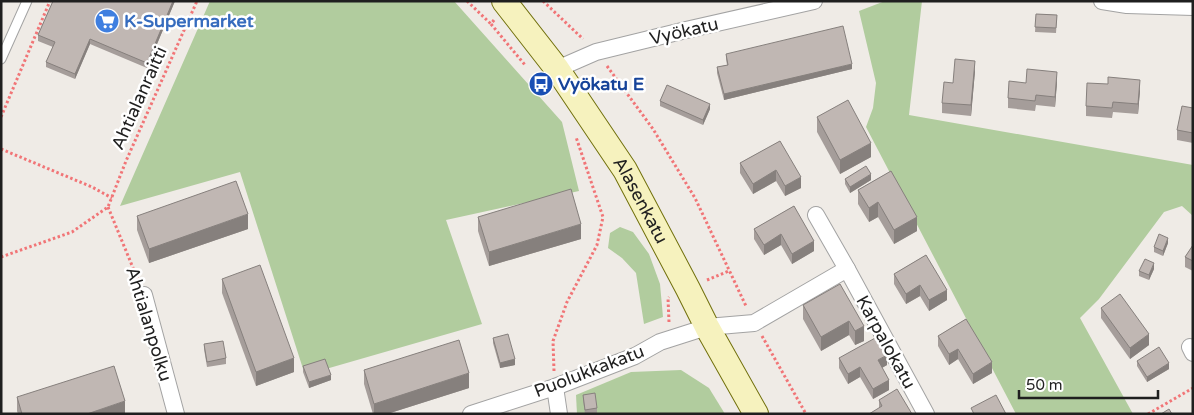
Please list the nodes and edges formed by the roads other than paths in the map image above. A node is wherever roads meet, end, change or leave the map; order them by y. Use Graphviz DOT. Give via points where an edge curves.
graph roads {
  1 [pos="27,1"];
  2 [pos="814,1"];
  3 [pos="1102,1"];
  4 [pos="506,3"];
  5 [pos="1193,7"];
  6 [pos="1,59"];
  7 [pos="557,69"];
  8 [pos="816,215"];
  9 [pos="846,270"];
  10 [pos="144,295"];
  11 [pos="707,328"];
  12 [pos="555,387"];
  13 [pos="176,414"];
  14 [pos="471,414"];
  15 [pos="559,414"];
  16 [pos="756,414"];
  17 [pos="926,414"];
  1 -- 6 [label="lane"];
  2 -- 7 [label="street, Vyökatu" via="596,52"];
  3 -- 5 [label="street"];
  4 -- 7 [label="street, Alasenkatu"];
  7 -- 11 [label="street, Alasenkatu" via="625,170"];
  8 -- 9 [label="street, Karpalokatu"];
  9 -- 11 [label="street" via="754,323"];
  9 -- 17 [label="street, Karpalokatu"];
  10 -- 13 [label="street, Ahtialanpolku"];
  11 -- 12 [label="street, Puolukkakatu" via="660,342 635,356"];
  11 -- 16 [label="street, Alasenkatu"];
  12 -- 14 [label="street, Puolukkakatu"];
  12 -- 15 [label="street"];
}
